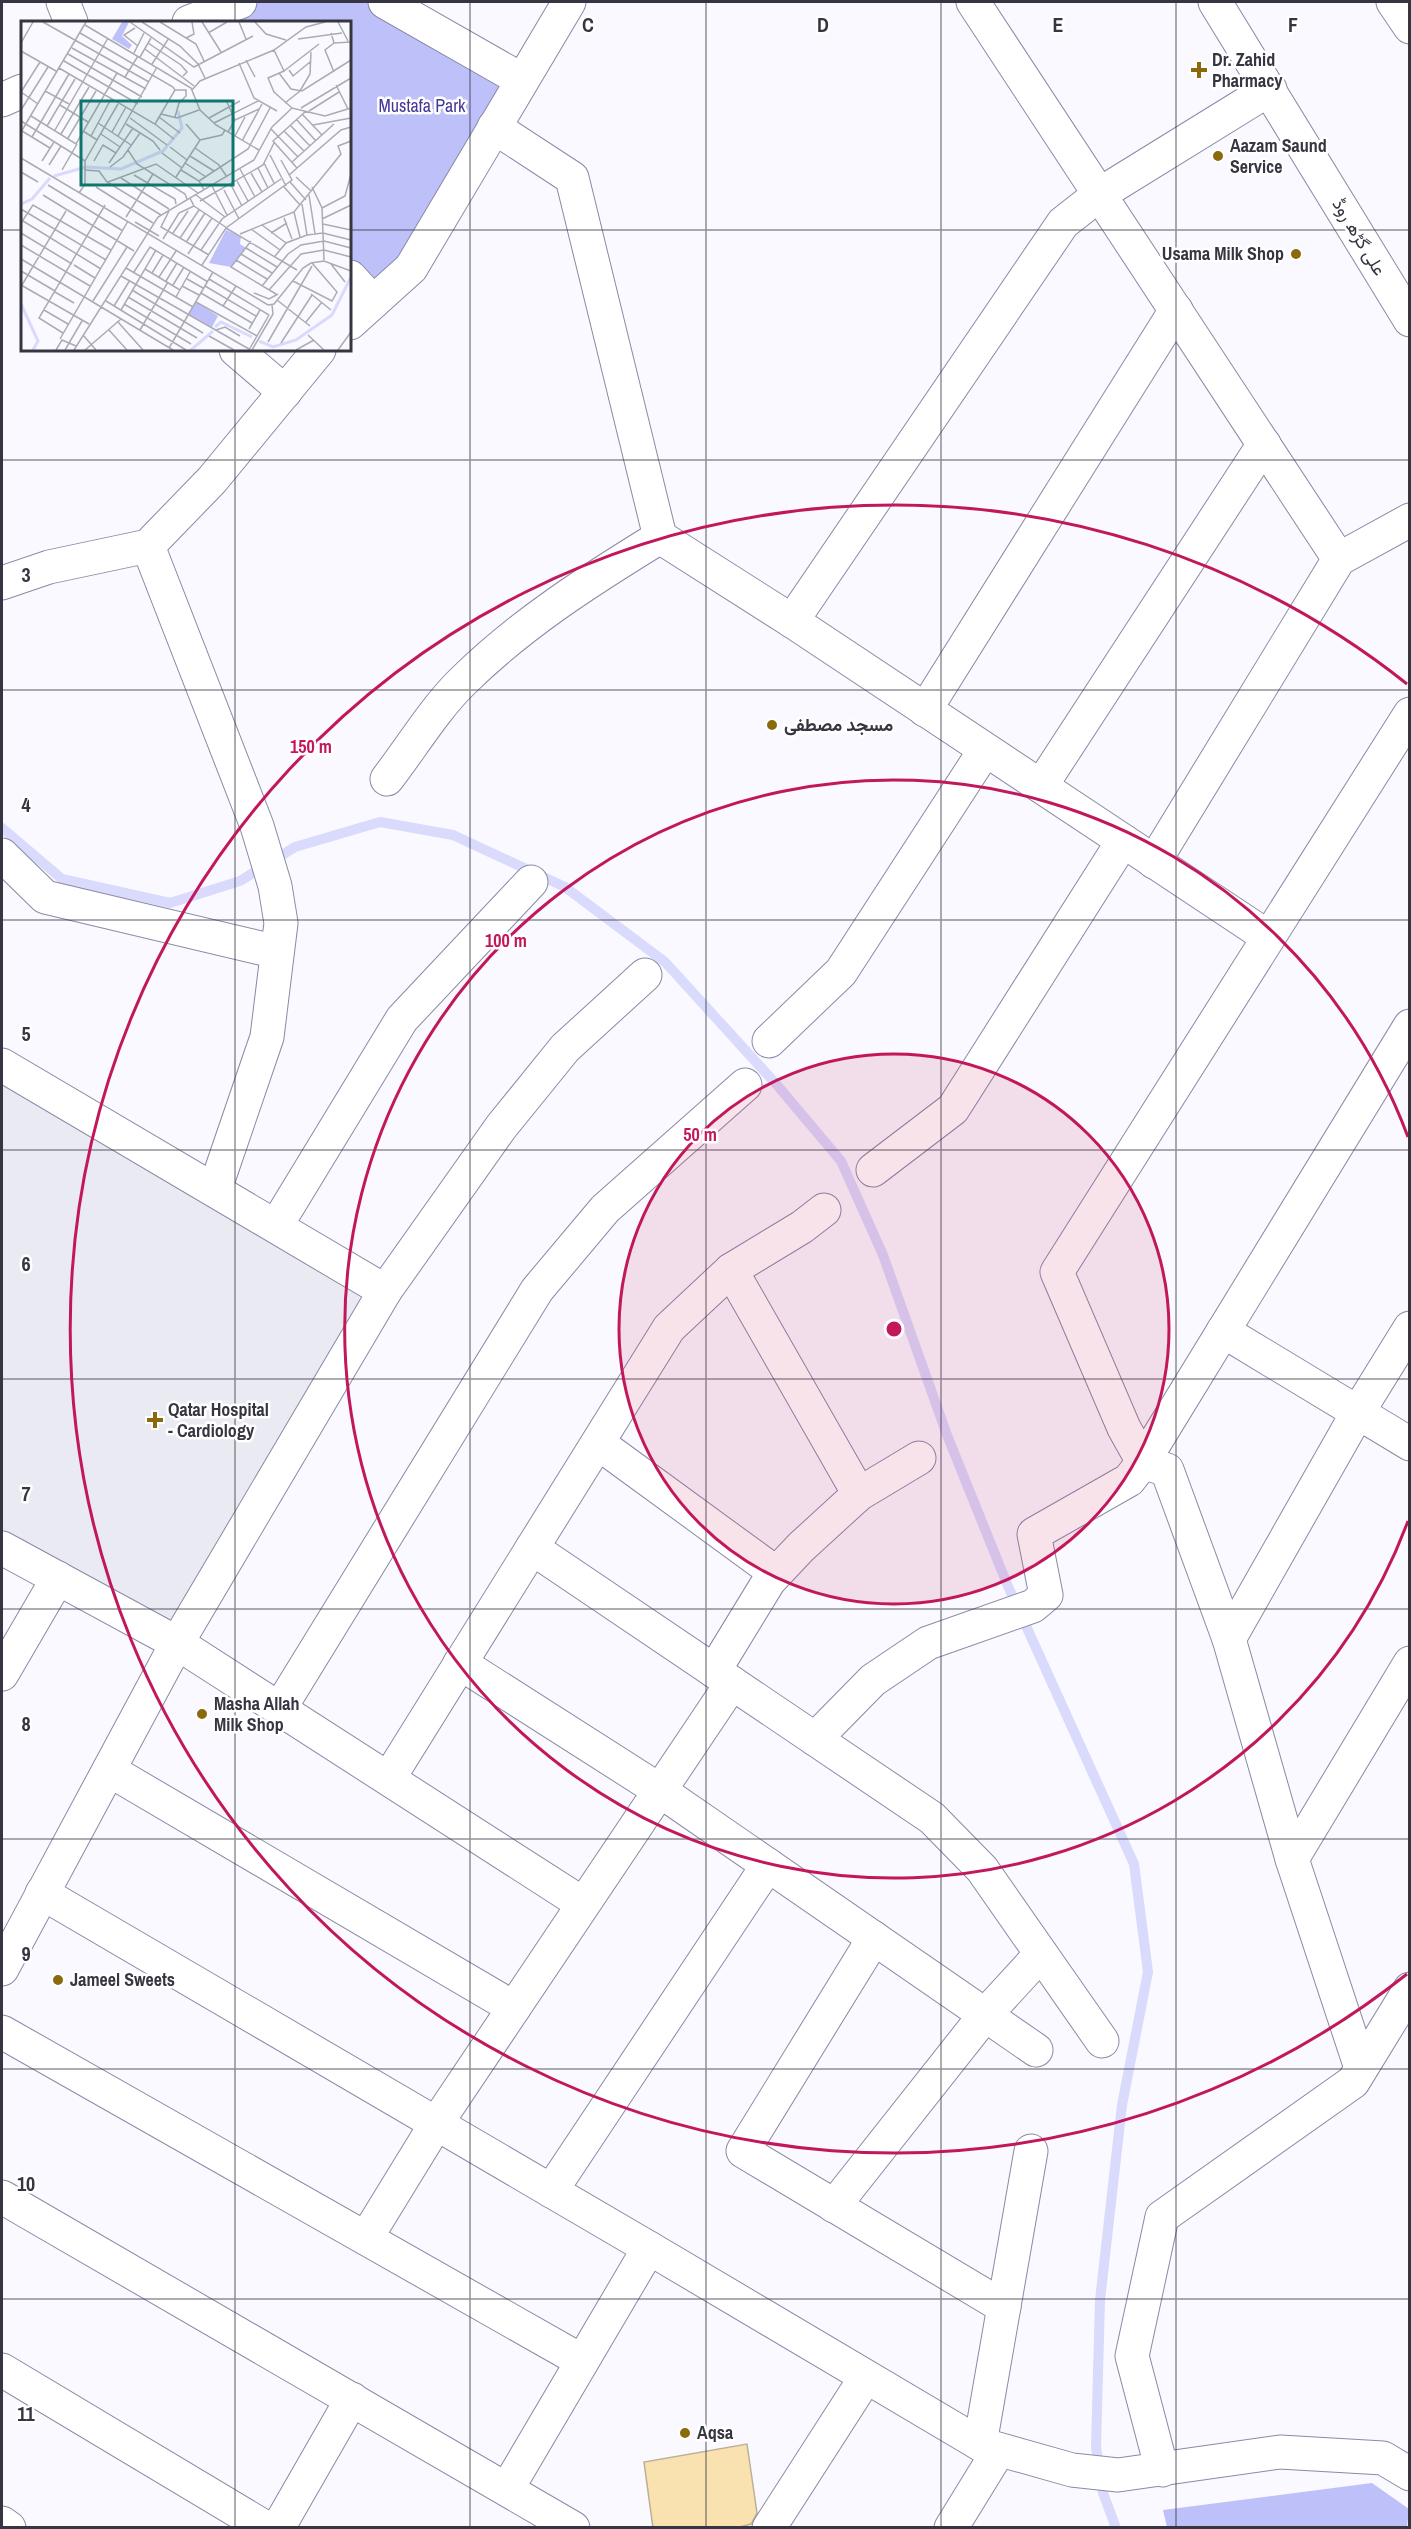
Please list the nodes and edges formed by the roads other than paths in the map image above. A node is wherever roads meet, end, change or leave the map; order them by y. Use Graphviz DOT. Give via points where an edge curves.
graph roads {
  1 [pos="63,2"];
  2 [pos="240,2"];
  3 [pos="385,2"];
  4 [pos="569,2"];
  5 [pos="973,2"];
  6 [pos="1215,2"];
  7 [pos="1393,2"];
  8 [pos="199,16"];
  9 [pos="71,21"];
  10 [pos="1410,27"];
  11 [pos="522,80"];
  12 [pos="1270,89"];
  13 [pos="21,91"];
  14 [pos="2,100"];
  15 [pos="494,127"];
  16 [pos="1100,194"];
  17 [pos="351,280"];
  18 [pos="1176,310"];
  19 [pos="361,313"];
  20 [pos="1410,320"];
  21 [pos="237,351"];
  22 [pos="318,351"];
  23 [pos="285,392"];
  24 [pos="1264,444"];
  25 [pos="1410,520"];
  26 [pos="660,537"];
  27 [pos="148,546"];
  28 [pos="1339,559"];
  29 [pos="2,583"];
  30 [pos="792,621"];
  31 [pos="926,710"];
  32 [pos="1410,714"];
  33 [pos="985,750"];
  34 [pos="387,779"];
  35 [pos="1041,786"];
  36 [pos="1123,841"];
  37 [pos="2,855"];
  38 [pos="1154,862"];
  39 [pos="531,882"];
  40 [pos="1268,937"];
  41 [pos="277,952"];
  42 [pos="645,975"];
  43 [pos="1410,1026"];
  44 [pos="769,1041"];
  45 [pos="2,1065"];
  46 [pos="745,1085"];
  47 [pos="873,1170"];
  48 [pos="215,1189"];
  49 [pos="824,1210"];
  50 [pos="276,1226"];
  51 [pos="731,1270"];
  52 [pos="385,1291"];
  53 [pos="1410,1328"];
  54 [pos="1223,1331"];
  55 [pos="1358,1412"];
  56 [pos="598,1443"];
  57 [pos="1410,1444"];
  58 [pos="919,1458"];
  59 [pos="1143,1462"];
  60 [pos="859,1494"];
  61 [pos="2,1548"];
  62 [pos="532,1548"];
  63 [pos="776,1573"];
  64 [pos="58,1578"];
  65 [pos="1229,1639"];
  66 [pos="177,1642"];
  67 [pos="460,1663"];
  68 [pos="1410,1663"];
  69 [pos="2,1674"];
  70 [pos="723,1677"];
  71 [pos="280,1708"];
  72 [pos="815,1738"];
  73 [pos="109,1770"];
  74 [pos="389,1778"];
  75 [pos="659,1790"];
  76 [pos="1293,1859"];
  77 [pos="768,1865"];
  78 [pos="42,1893"];
  79 [pos="583,1904"];
  80 [pos="874,1938"];
  81 [pos="1041,1954"];
  82 [pos="2,1970"];
  83 [pos="1410,1989"];
  84 [pos="514,2008"];
  85 [pos="985,2015"];
  86 [pos="2,2032"];
  87 [pos="1102,2042"];
  88 [pos="1036,2050"];
  89 [pos="1361,2068"];
  90 [pos="436,2124"];
  91 [pos="1031,2151"];
  92 [pos="550,2191"];
  93 [pos="2,2197"];
  94 [pos="834,2206"];
  95 [pos="366,2238"];
  96 [pos="649,2248"];
  97 [pos="1004,2307"];
  98 [pos="582,2361"];
  99 [pos="2,2370"];
  100 [pos="866,2377"];
  101 [pos="352,2399"];
  102 [pos="989,2447"];
  103 [pos="1162,2470"];
  104 [pos="1410,2474"];
  105 [pos="507,2489"];
  106 [pos="2,2523"];
  107 [pos="9,2528"];
  108 [pos="266,2528"];
  109 [pos="278,2528"];
  110 [pos="573,2528"];
  111 [pos="770,2528"];
  112 [pos="951,2528"];
  1 -- 9 [label="street"];
  2 -- 8 [label="street"];
  3 -- 11 [label="street"];
  4 -- 11 [label="street"];
  5 -- 16 [label="street"];
  6 -- 12 [label="street, علی گڑھ روڈ"];
  7 -- 10 [label="street"];
  11 -- 15 [label="street"];
  12 -- 16 [label="street"];
  12 -- 20 [label="street, علی گڑھ روڈ"];
  13 -- 14 [label="street"];
  15 -- 19 [label="street" via="411,268"];
  15 -- 26 [label="street" via="573,178"];
  16 -- 18 [label="street"];
  16 -- 30 [label="street" via="1063,223"];
  17 -- 19 [label="street"];
  18 -- 24 [label="street"];
  18 -- 31 [label="street"];
  21 -- 23 [label="street"];
  22 -- 23 [label="street"];
  23 -- 27 [label="street" via="212,480"];
  24 -- 28 [label="street"];
  24 -- 35 [label="street"];
  25 -- 28 [label="street"];
  26 -- 30 [label="street"];
  26 -- 34 [label="street" via="513,635 461,682"];
  27 -- 29 [label="street" via="49,567"];
  27 -- 41 [label="street" via="257,826 275,886 281,923"];
  28 -- 38 [label="street"];
  30 -- 31 [label="street"];
  31 -- 33 [label="street"];
  32 -- 40 [label="street"];
  33 -- 35 [label="street"];
  33 -- 44 [label="street" via="841,972"];
  35 -- 36 [label="street"];
  36 -- 38 [label="street"];
  36 -- 47 [label="street" via="954,1109"];
  37 -- 41 [label="street" via="45,897"];
  38 -- 40 [label="street"];
  39 -- 50 [label="street" via="402,1019"];
  40 -- 59 [label="street" via="1057,1272 1124,1428"];
  41 -- 48 [label="street" via="267,1037"];
  42 -- 52 [label="street" via="565,1048 501,1127"];
  43 -- 54 [label="street"];
  45 -- 48 [label="street"];
  46 -- 71 [label="street" via="605,1209 537,1290"];
  48 -- 50 [label="street"];
  49 -- 51 [label="street"];
  50 -- 52 [label="street"];
  51 -- 56 [label="street" via="669,1328"];
  51 -- 60 [label="street"];
  52 -- 66 [label="street"];
  53 -- 55 [label="street"];
  54 -- 55 [label="street"];
  54 -- 59 [label="street"];
  55 -- 57 [label="street"];
  55 -- 65 [label="street"];
  56 -- 62 [label="street"];
  56 -- 63 [label="street"];
  58 -- 60 [label="street"];
  59 -- 65 [label="street" via="1167,1470"];
  59 -- 72 [label="street" via="1129,1480 1034,1534 1046,1595 1033,1606 928,1642 873,1680"];
  60 -- 63 [label="street"];
  61 -- 64 [label="street"];
  62 -- 67 [label="street"];
  62 -- 70 [label="street"];
  63 -- 70 [label="street"];
  64 -- 66 [label="street"];
  64 -- 69 [label="street"];
  65 -- 76 [label="street"];
  66 -- 71 [label="street"];
  66 -- 73 [label="street"];
  67 -- 74 [label="street"];
  67 -- 75 [label="street"];
  68 -- 76 [label="street"];
  70 -- 72 [label="street"];
  70 -- 75 [label="street"];
  71 -- 74 [label="street"];
  72 -- 81 [label="street" via="932,1818 982,1869"];
  73 -- 78 [label="street"];
  73 -- 84 [label="street"];
  74 -- 79 [label="street"];
  75 -- 77 [label="street"];
  75 -- 79 [label="street"];
  76 -- 89 [label="street"];
  77 -- 80 [label="street"];
  77 -- 92 [label="street"];
  78 -- 82 [label="street"];
  78 -- 90 [label="street"];
  79 -- 84 [label="street"];
  80 -- 85 [label="street"];
  80 -- 94 [label="street" via="743,2151"];
  81 -- 85 [label="street"];
  81 -- 87 [label="street"];
  83 -- 89 [label="street"];
  84 -- 90 [label="street"];
  85 -- 88 [label="street"];
  85 -- 94 [label="street"];
  86 -- 95 [label="street"];
  89 -- 103 [label="street" via="1353,2082 1162,2217 1132,2356"];
  90 -- 92 [label="street"];
  90 -- 95 [label="street"];
  91 -- 97 [label="street"];
  92 -- 96 [label="street"];
  93 -- 101 [label="street"];
  94 -- 97 [label="street"];
  95 -- 98 [label="street"];
  96 -- 98 [label="street"];
  96 -- 100 [label="street"];
  97 -- 102 [label="street"];
  98 -- 105 [label="street"];
  99 -- 108 [label="street"];
  100 -- 102 [label="street"];
  100 -- 111 [label="street"];
  101 -- 105 [label="street"];
  101 -- 109 [label="street"];
  102 -- 103 [label="street" via="1072,2470 1118,2475"];
  102 -- 112 [label="street"];
  103 -- 104 [label="street" via="1280,2452 1383,2458"];
  105 -- 110 [label="street"];
  106 -- 107 [label="street"];
}
